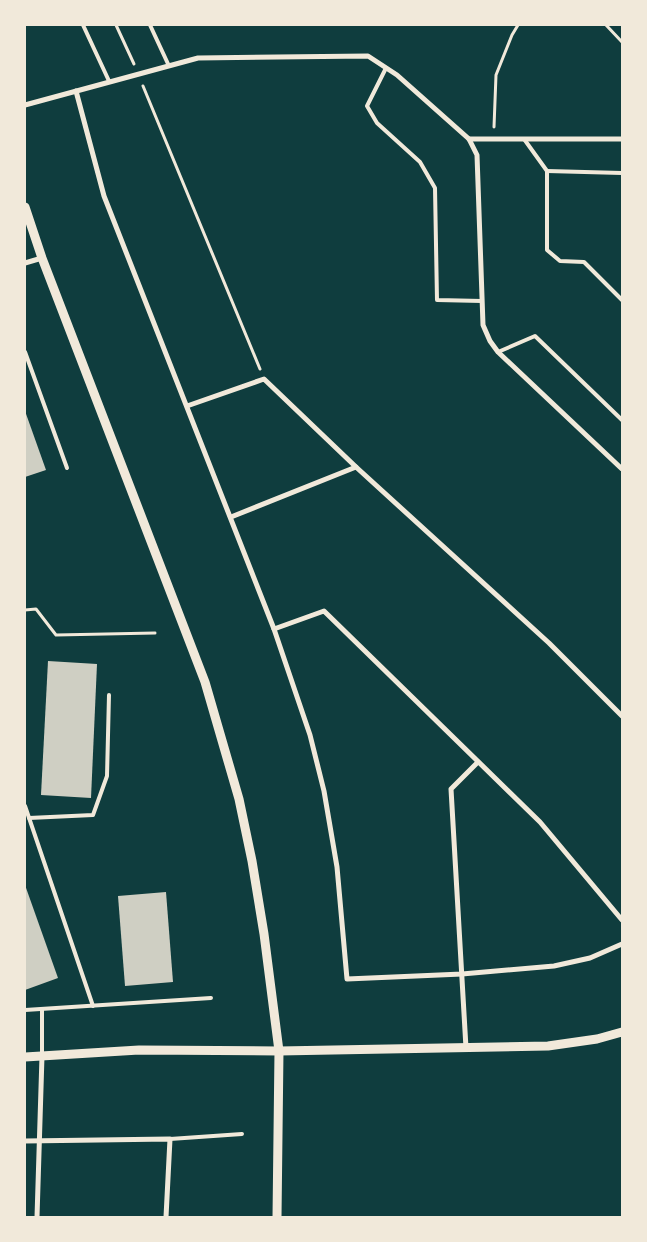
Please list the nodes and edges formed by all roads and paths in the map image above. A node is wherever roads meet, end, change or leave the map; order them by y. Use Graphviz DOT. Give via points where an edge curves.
graph roads {
  1 [pos="83,25"];
  2 [pos="116,25"];
  3 [pos="150,25"];
  4 [pos="518,25"];
  5 [pos="606,25"];
  6 [pos="622,42"];
  7 [pos="169,66"];
  8 [pos="386,68"];
  9 [pos="138,74"];
  10 [pos="109,82"];
  11 [pos="76,91"];
  12 [pos="25,105"];
  13 [pos="469,139"];
  14 [pos="494,139"];
  15 [pos="524,139"];
  16 [pos="622,139"];
  17 [pos="546,171"];
  18 [pos="622,172"];
  19 [pos="25,207"];
  20 [pos="42,258"];
  21 [pos="25,263"];
  22 [pos="622,300"];
  23 [pos="482,301"];
  24 [pos="25,352"];
  25 [pos="498,352"];
  26 [pos="264,379"];
  27 [pos="187,406"];
  28 [pos="622,420"];
  29 [pos="356,467"];
  30 [pos="67,468"];
  31 [pos="622,469"];
  32 [pos="230,517"];
  33 [pos="25,610"];
  34 [pos="274,629"];
  35 [pos="155,633"];
  36 [pos="109,695"];
  37 [pos="622,716"];
  38 [pos="478,762"];
  39 [pos="25,806"];
  40 [pos="29,818"];
  41 [pos="622,920"];
  42 [pos="622,944"];
  43 [pos="462,974"];
  44 [pos="211,998"];
  45 [pos="93,1006"];
  46 [pos="42,1009"];
  47 [pos="25,1010"];
  48 [pos="622,1032"];
  49 [pos="466,1048"];
  50 [pos="279,1051"];
  51 [pos="42,1056"];
  52 [pos="25,1057"];
  53 [pos="242,1134"];
  54 [pos="39,1139"];
  55 [pos="170,1139"];
  56 [pos="25,1141"];
  57 [pos="37,1217"];
  58 [pos="166,1217"];
  59 [pos="277,1217"];
  1 -- 10 [label="lane"];
  2 -- 9 [label="path"];
  3 -- 7 [label="lane"];
  4 -- 14 [label="path" via="496,75"];
  5 -- 6 [label="path"];
  7 -- 8 [label="street" via="198,58 368,56"];
  7 -- 9 [label="street"];
  8 -- 13 [label="street"];
  8 -- 23 [label="lane" via="367,106 377,123 420,162 435,188 437,300"];
  9 -- 10 [label="street"];
  9 -- 26 [label="path"];
  10 -- 11 [label="street"];
  11 -- 12 [label="street"];
  11 -- 27 [label="street" via="104,196"];
  13 -- 14 [label="street"];
  13 -- 23 [label="street" via="478,164"];
  14 -- 15 [label="street"];
  15 -- 16 [label="street"];
  15 -- 17 [label="lane"];
  17 -- 18 [label="lane"];
  17 -- 22 [label="lane" via="546,250 560,261 584,262"];
  19 -- 20 [label="street"];
  20 -- 21 [label="street"];
  20 -- 50 [label="street" via="205,682 239,799 252,860"];
  23 -- 25 [label="street" via="483,325"];
  24 -- 30 [label="lane"];
  25 -- 28 [label="lane" via="535,336"];
  25 -- 31 [label="street"];
  26 -- 27 [label="street"];
  26 -- 29 [label="street"];
  27 -- 32 [label="street"];
  29 -- 32 [label="street"];
  29 -- 37 [label="street" via="549,642"];
  32 -- 34 [label="street"];
  33 -- 35 [label="path" via="36,609 56,635"];
  34 -- 38 [label="street" via="324,612"];
  34 -- 43 [label="street" via="310,735 324,791 337,868 347,979"];
  36 -- 40 [label="lane" via="107,776 93,815"];
  38 -- 41 [label="street" via="540,822"];
  38 -- 43 [label="street" via="451,789"];
  39 -- 40 [label="lane"];
  40 -- 45 [label="lane"];
  42 -- 43 [label="street" via="590,958 554,966"];
  43 -- 49 [label="street"];
  44 -- 45 [label="lane"];
  45 -- 46 [label="lane"];
  46 -- 47 [label="lane"];
  46 -- 51 [label="lane"];
  48 -- 49 [label="street" via="548,1046"];
  49 -- 50 [label="street"];
  50 -- 51 [label="street" via="139,1050"];
  50 -- 59 [label="street"];
  51 -- 52 [label="street"];
  51 -- 54 [label="street"];
  53 -- 55 [label="lane"];
  54 -- 55 [label="street"];
  54 -- 56 [label="street"];
  54 -- 57 [label="street"];
  55 -- 58 [label="street"];
}
